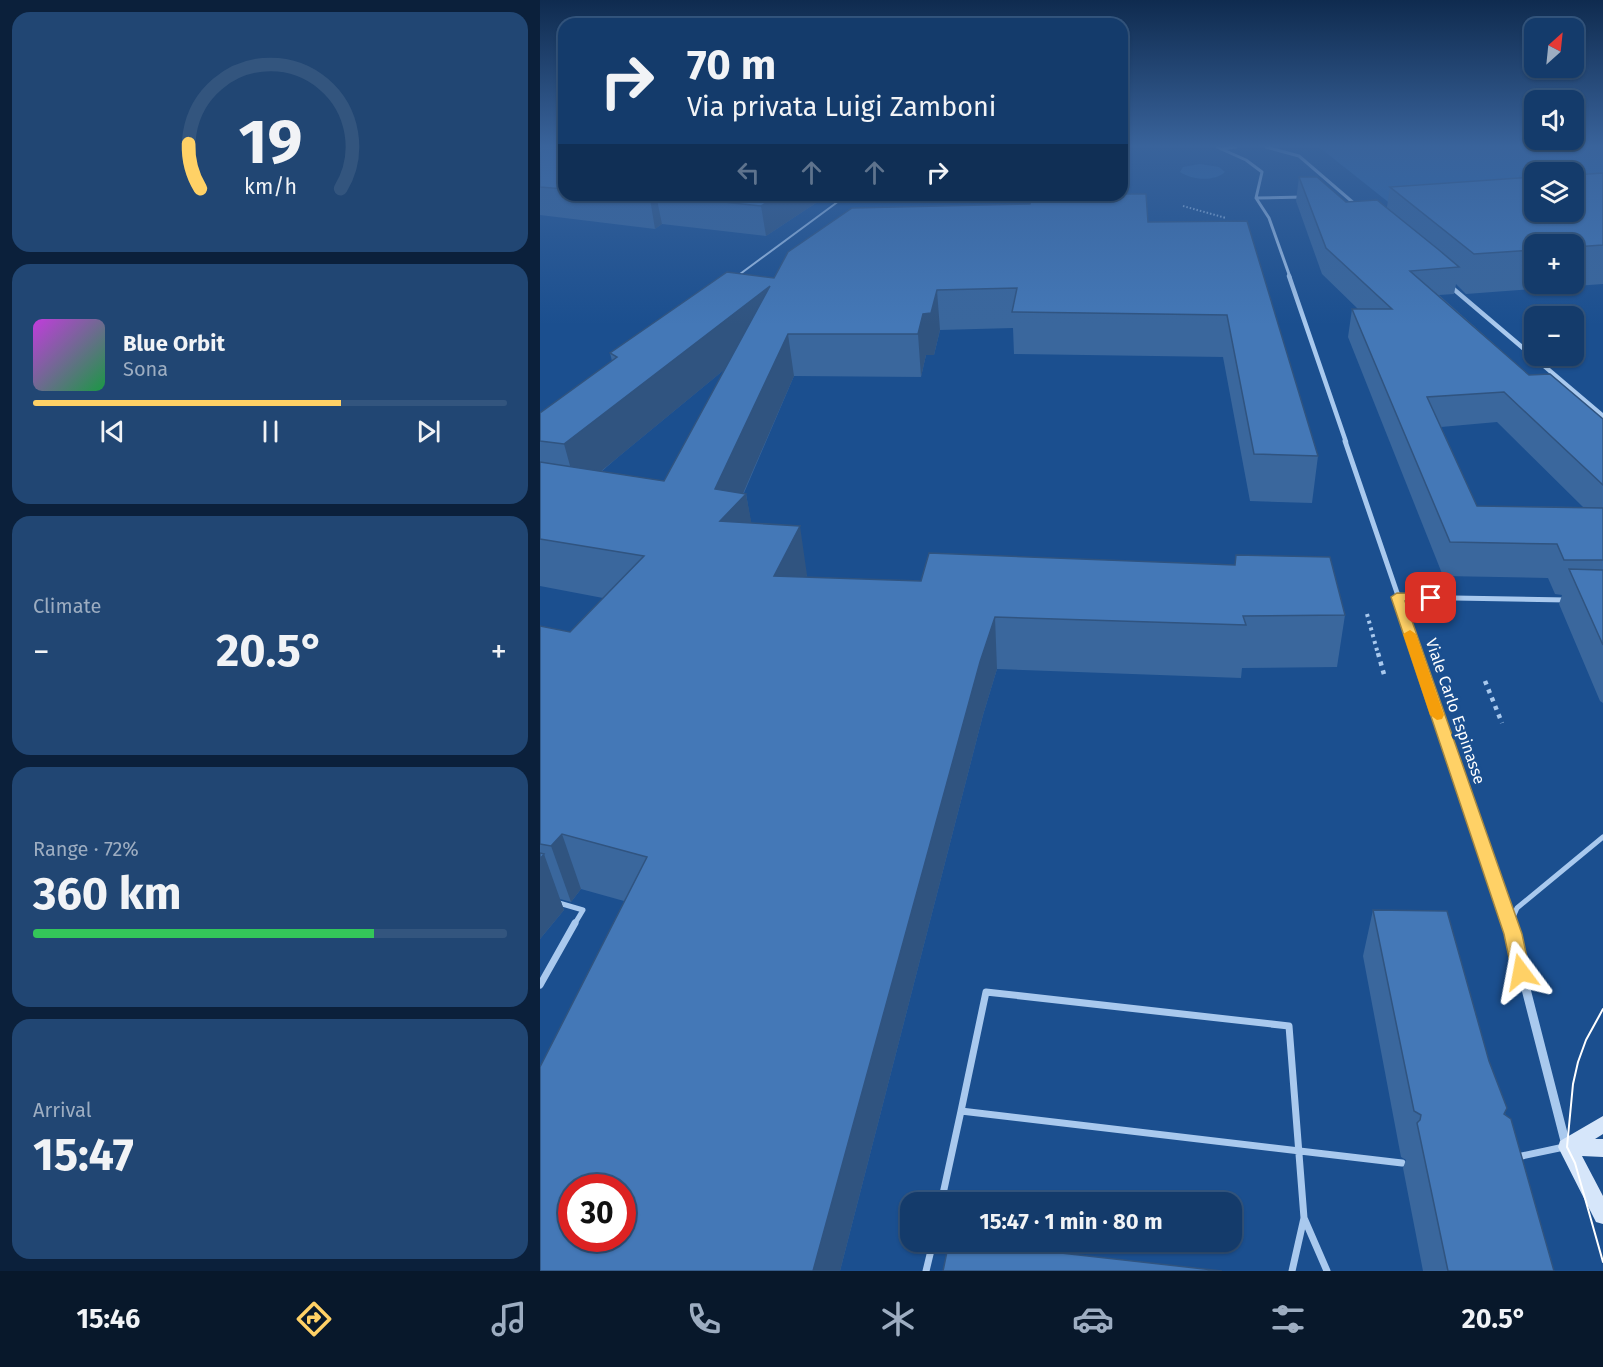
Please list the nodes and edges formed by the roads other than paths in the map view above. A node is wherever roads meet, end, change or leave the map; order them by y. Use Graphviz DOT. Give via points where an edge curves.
graph roads {
  1 [pos="831,206"];
  2 [pos="1261,206"];
  3 [pos="1357,206"];
  4 [pos="1360,209"];
  5 [pos="1444,281"];
  6 [pos="730,284"];
  7 [pos="1603,416"];
  8 [pos="1397,597"];
  9 [pos="1580,600"];
  10 [pos="1603,837"];
  11 [pos="551,901"];
  12 [pos="1509,925"];
  13 [pos="540,985"];
  14 [pos="962,1111"];
  15 [pos="1603,1124"];
  16 [pos="1567,1147"];
  17 [pos="1603,1148"];
  18 [pos="1298,1152"];
  19 [pos="1511,1158"];
  20 [pos="1402,1163"];
  21 [pos="944,1192"];
  22 [pos="1603,1215"];
  23 [pos="1304,1218"];
  24 [pos="931,1252"];
  25 [pos="926,1271"];
  26 [pos="1292,1271"];
  27 [pos="1327,1271"];
  1 -- 6 [label="lane" via="740,272"];
  2 -- 8 [label="street, Viale Carlo Espinasse" via="1269,218"];
  3 -- 4 [label="street"];
  5 -- 7 [label="street"];
  8 -- 9 [label="street"];
  8 -- 12 [label="street, Viale Carlo Espinasse"];
  10 -- 12 [label="lane" via="1517,908"];
  11 -- 13 [label="lane" via="583,910"];
  12 -- 16 [label="street, Viale Carlo Espinasse"];
  14 -- 18 [label="lane"];
  14 -- 18 [label="lane" via="986,992 1289,1026"];
  14 -- 21 [label="lane"];
  15 -- 16 [label="street"];
  16 -- 17 [label="street"];
  16 -- 19 [label="lane"];
  16 -- 22 [label="street, Viale Carlo Espinasse"];
  18 -- 20 [label="lane"];
  18 -- 23 [label="lane"];
  23 -- 26 [label="lane"];
  23 -- 27 [label="lane"];
  24 -- 25 [label="lane"];
}
